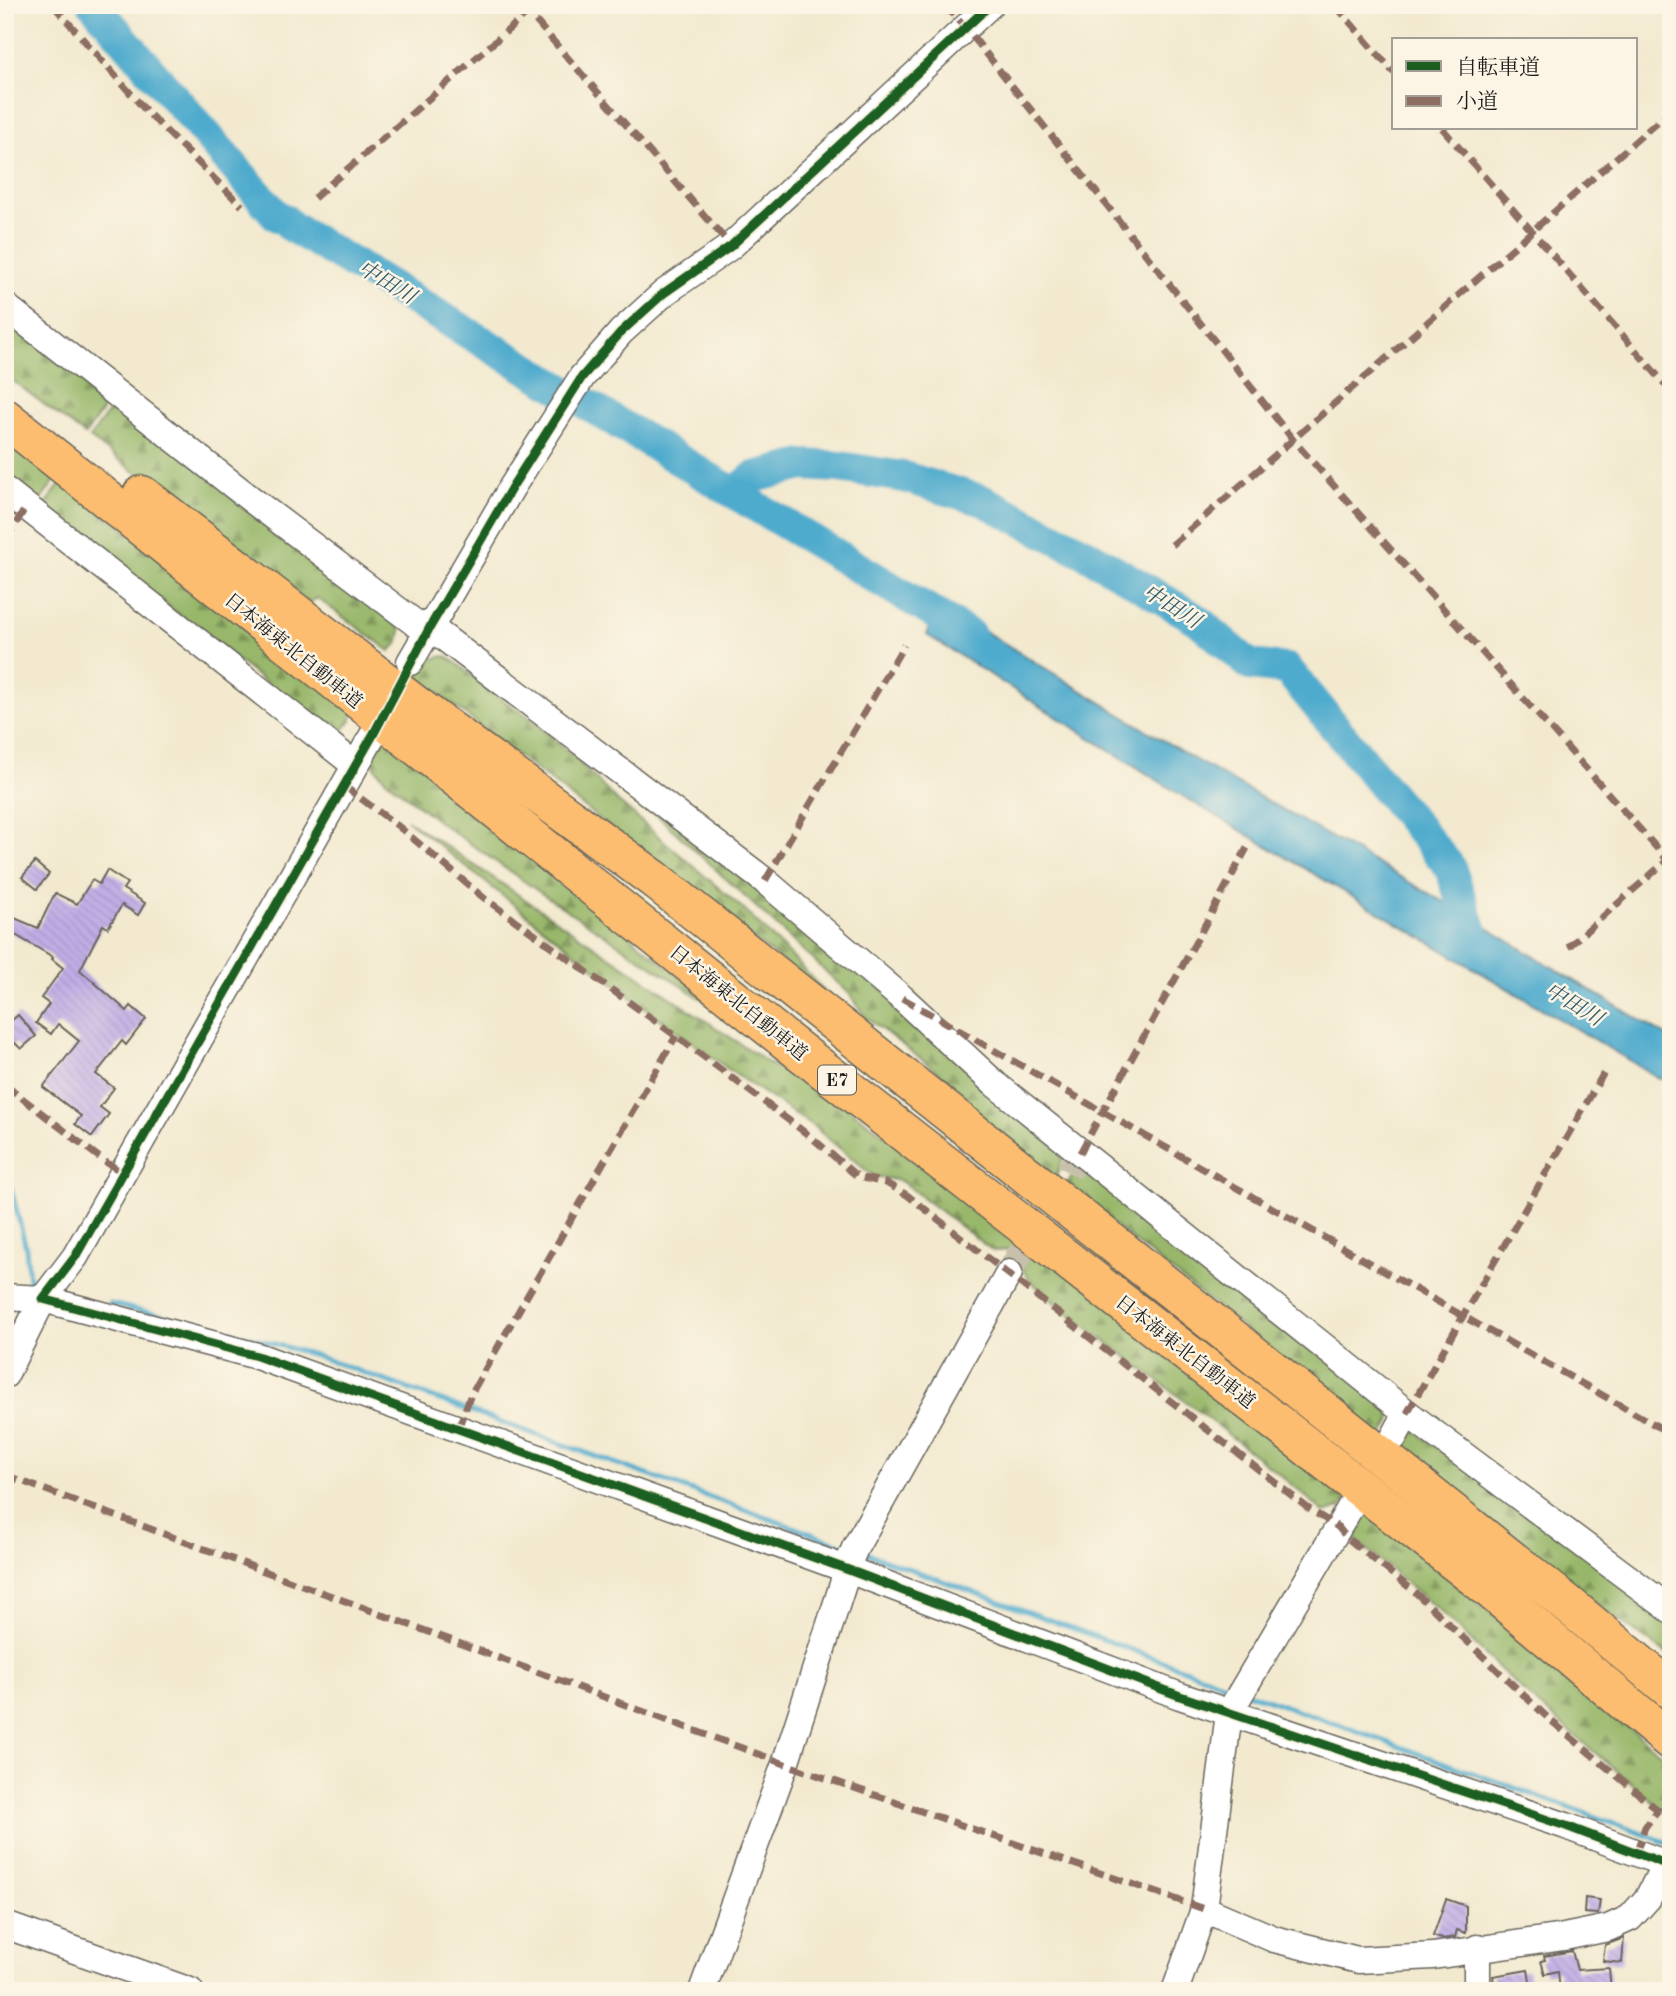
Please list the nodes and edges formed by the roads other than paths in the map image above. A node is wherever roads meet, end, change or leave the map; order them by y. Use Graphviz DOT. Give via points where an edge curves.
graph roads {
  1 [pos="990,5"];
  2 [pos="5,306"];
  3 [pos="5,393"];
  4 [pos="5,418"];
  5 [pos="5,490"];
  6 [pos="430,627"];
  7 [pos="411,662"];
  8 [pos="373,735"];
  9 [pos="355,765"];
  10 [pos="1009,1273"];
  11 [pos="5,1297"];
  12 [pos="43,1299"];
  13 [pos="5,1375"];
  14 [pos="1407,1413"];
  15 [pos="1394,1437"];
  16 [pos="1354,1501"];
  17 [pos="846,1569"];
  18 [pos="1565,1602"];
  19 [pos="1671,1610"];
  20 [pos="1671,1679"];
  21 [pos="1671,1690"];
  22 [pos="1230,1713"];
  23 [pos="1671,1741"];
  24 [pos="1668,1865"];
  25 [pos="1204,1909"];
  26 [pos="5,1926"];
  27 [pos="1477,1948"];
  28 [pos="190,1991"];
  29 [pos="702,1991"];
  30 [pos="1175,1991"];
  31 [pos="1477,1991"];
  1 -- 6 [label="street" via="732,246 664,293 629,324 582,377"];
  2 -- 6 [label="street" via="252,500 415,623"];
  3 -- 18 [label="highway, 日本海東北自動車道 / E7" via="654,879"];
  4 -- 23 [label="highway, 日本海東北自動車道 / E7" via="789,1043 1486,1586"];
  5 -- 9 [label="street"];
  6 -- 7 [label="street"];
  6 -- 14 [label="street" via="765,881 995,1084"];
  8 -- 9 [label="street"];
  9 -- 12 [label="street" via="75,1257"];
  10 -- 17 [label="street" via="867,1523"];
  11 -- 12 [label="street"];
  12 -- 13 [label="street"];
  12 -- 17 [label="street" via="257,1356"];
  14 -- 15 [label="street"];
  14 -- 19 [label="street"];
  16 -- 22 [label="street"];
  17 -- 22 [label="street"];
  17 -- 29 [label="street" via="785,1764"];
  18 -- 20 [label="highway"];
  18 -- 21 [label="highway, 日本海東北自動車道 / E7"];
  22 -- 24 [label="street"];
  22 -- 25 [label="street"];
  24 -- 27 [label="street" via="1630,1917 1608,1928"];
  25 -- 27 [label="street" via="1274,1939 1358,1960 1433,1956"];
  25 -- 30 [label="street"];
  26 -- 28 [label="street"];
  27 -- 31 [label="street"];
}
